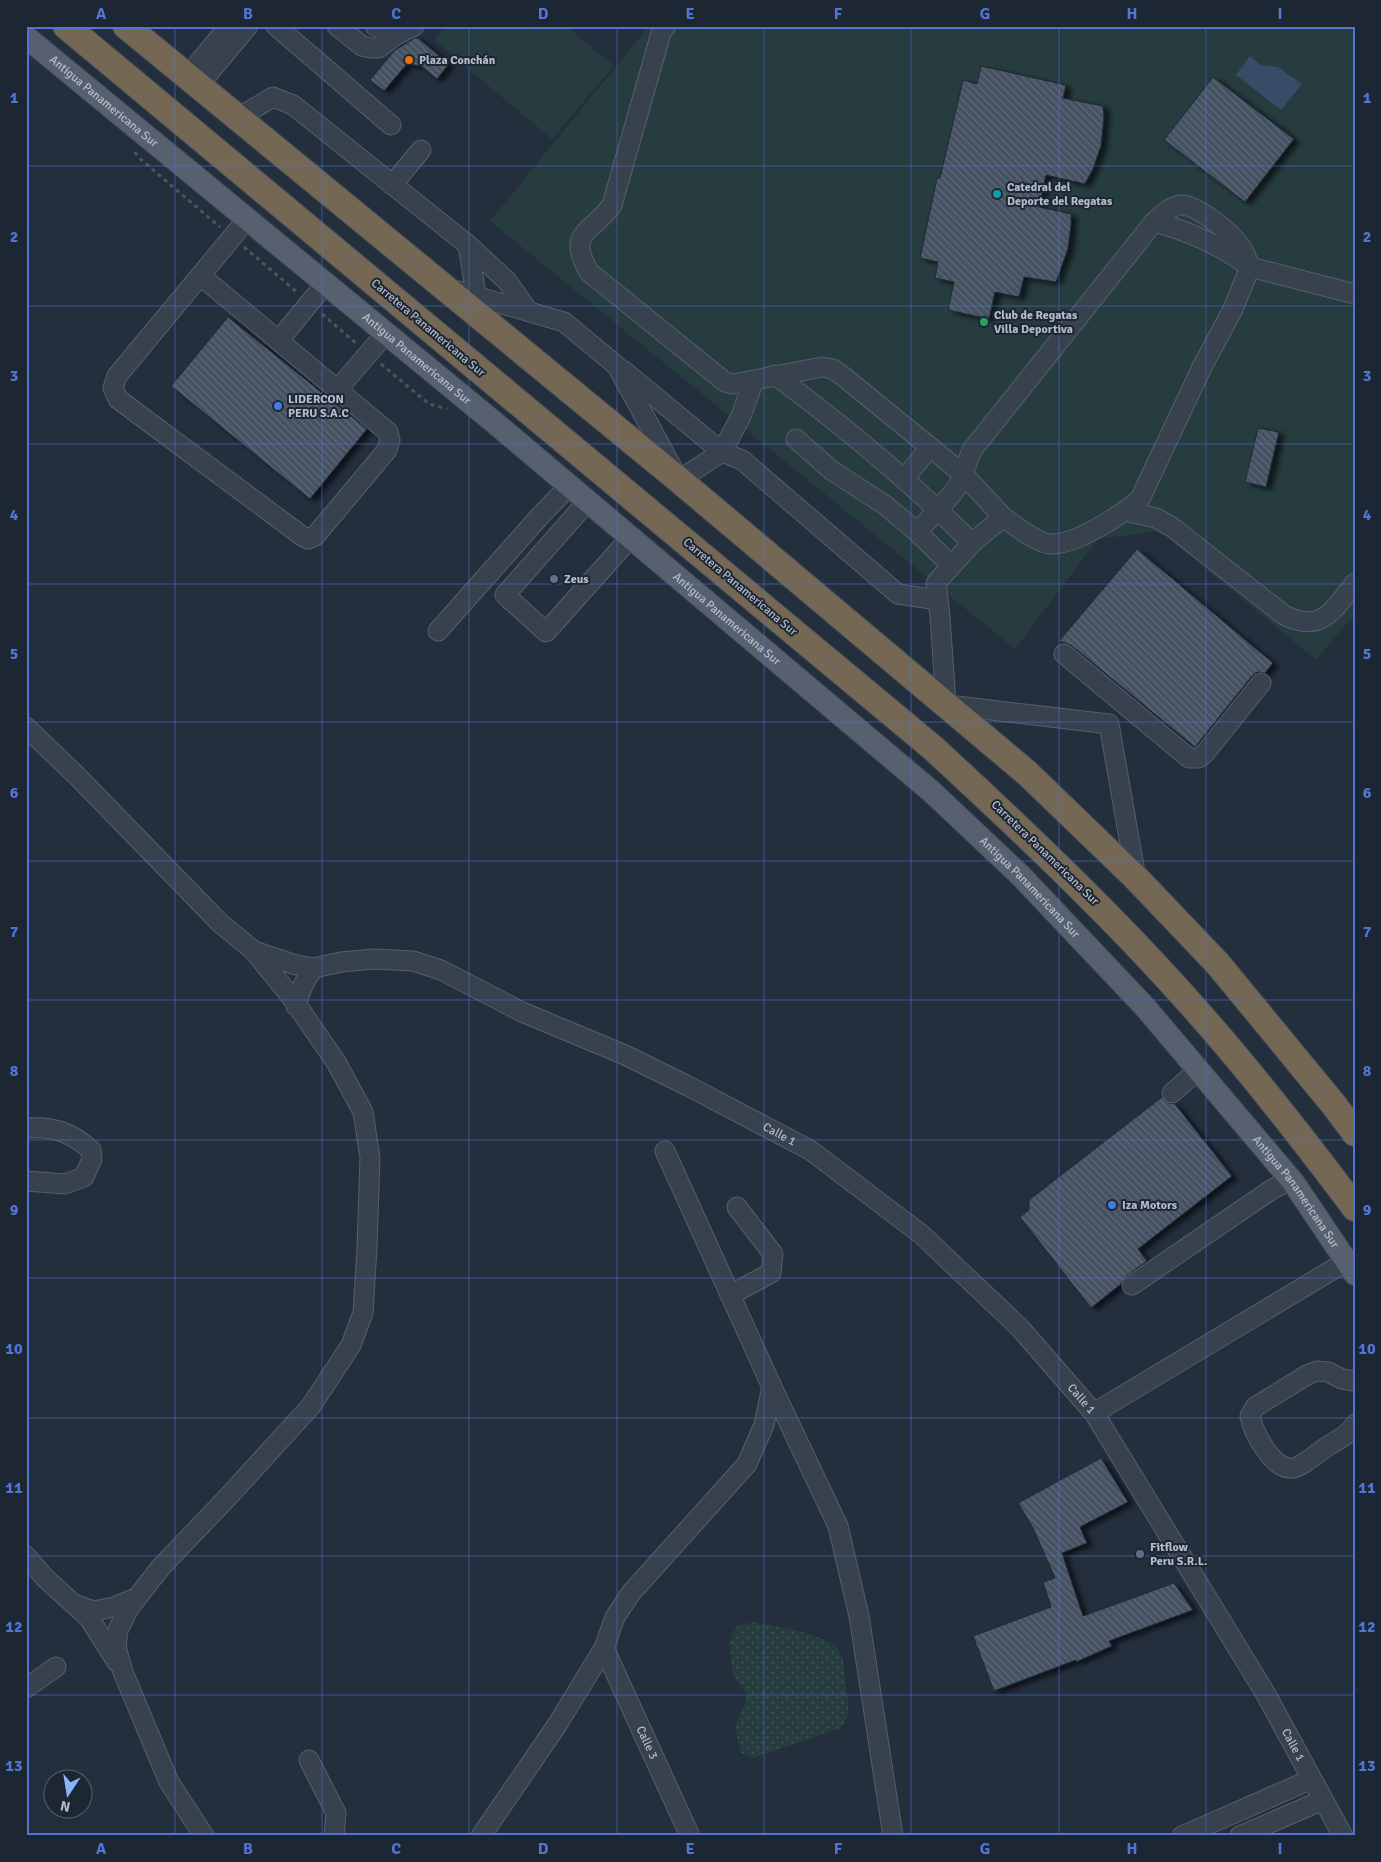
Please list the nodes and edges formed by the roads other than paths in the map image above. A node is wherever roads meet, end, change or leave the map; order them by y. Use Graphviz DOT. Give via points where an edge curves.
graph roads {
  1 [pos="66,26"];
  2 [pos="229,26"];
  3 [pos="248,26"];
  4 [pos="276,26"];
  5 [pos="337,26"];
  6 [pos="375,26"];
  7 [pos="391,26"];
  8 [pos="414,26"];
  9 [pos="666,26"];
  10 [pos="127,27"];
  11 [pos="26,37"];
  12 [pos="192,82"];
  13 [pos="238,118"];
  14 [pos="390,125"];
  15 [pos="421,150"];
  16 [pos="392,184"];
  17 [pos="248,218"];
  18 [pos="1154,222"];
  19 [pos="468,245"];
  20 [pos="1250,267"];
  21 [pos="201,276"];
  22 [pos="326,283"];
  23 [pos="1355,294"];
  24 [pos="478,306"];
  25 [pos="528,311"];
  26 [pos="386,333"];
  27 [pos="279,340"];
  28 [pos="617,366"];
  29 [pos="776,375"];
  30 [pos="754,380"];
  31 [pos="338,389"];
  32 [pos="796,439"];
  33 [pos="930,447"];
  34 [pos="722,452"];
  35 [pos="963,474"];
  36 [pos="904,479"];
  37 [pos="678,480"];
  38 [pos="570,486"];
  39 [pos="588,501"];
  40 [pos="938,510"];
  41 [pos="1125,511"];
  42 [pos="1003,517"];
  43 [pos="917,532"];
  44 [pos="631,537"];
  45 [pos="972,543"];
  46 [pos="951,565"];
  47 [pos="1355,583"];
  48 [pos="938,600"];
  49 [pos="438,631"];
  50 [pos="1064,654"];
  51 [pos="1261,683"];
  52 [pos="947,704"];
  53 [pos="1126,706"];
  54 [pos="1109,724"];
  55 [pos="26,727"];
  56 [pos="1136,878"];
  57 [pos="254,951"];
  58 [pos="314,968"];
  59 [pos="296,1006"];
  60 [pos="1198,1070"];
  61 [pos="1172,1093"];
  62 [pos="26,1128"];
  63 [pos="1355,1134"];
  64 [pos="665,1151"];
  65 [pos="1291,1179"];
  66 [pos="26,1181"];
  67 [pos="737,1207"];
  68 [pos="1355,1208"];
  69 [pos="1351,1267"];
  70 [pos="1132,1285"];
  71 [pos="730,1295"];
  72 [pos="1355,1381"];
  73 [pos="772,1387"];
  74 [pos="1094,1413"];
  75 [pos="1355,1424"];
  76 [pos="26,1556"];
  77 [pos="136,1598"];
  78 [pos="74,1604"];
  79 [pos="604,1648"];
  80 [pos="56,1667"];
  81 [pos="123,1672"];
  82 [pos="26,1688"];
  83 [pos="309,1760"];
  84 [pos="1312,1779"];
  85 [pos="1323,1800"];
  86 [pos="204,1836"];
  87 [pos="334,1836"];
  88 [pos="481,1836"];
  89 [pos="690,1836"];
  90 [pos="893,1836"];
  91 [pos="1182,1836"];
  92 [pos="1240,1836"];
  93 [pos="1343,1836"];
  1 -- 68 [label="highway, Carretera Panamericana Sur" via="953,767 1103,910 1196,1009 1295,1128"];
  2 -- 12 [label="street"];
  3 -- 12 [label="street"];
  4 -- 14 [label="street"];
  5 -- 8 [label="street" via="362,46 371,48 379,48"];
  6 -- 7 [label="street" via="384,30"];
  9 -- 30 [label="street" via="661,33 612,205 580,239 580,255 589,272 725,382"];
  10 -- 12 [label="highway"];
  11 -- 17 [label="main road, Antigua Panamericana Sur"];
  12 -- 13 [label="highway"];
  13 -- 16 [label="street" via="273,96 293,105"];
  13 -- 24 [label="highway" via="445,288"];
  15 -- 16 [label="street"];
  16 -- 19 [label="street"];
  17 -- 21 [label="street"];
  17 -- 22 [label="main road, Antigua Panamericana Sur"];
  18 -- 20 [label="street" via="1211,244"];
  18 -- 20 [label="street" via="1170,208 1182,205 1196,208 1240,245"];
  18 -- 35 [label="street" via="972,450"];
  19 -- 24 [label="street"];
  19 -- 25 [label="street" via="507,281"];
  20 -- 23 [label="street"];
  20 -- 41 [label="street" via="1233,309 1140,499"];
  21 -- 27 [label="street"];
  21 -- 31 [label="street" via="117,376 113,388 118,399 308,538 315,536 387,450 390,440 388,432"];
  22 -- 26 [label="main road, Antigua Panamericana Sur"];
  22 -- 27 [label="street"];
  24 -- 25 [label="street"];
  24 -- 37 [label="highway"];
  25 -- 28 [label="street" via="564,322"];
  26 -- 31 [label="street"];
  26 -- 38 [label="main road, Antigua Panamericana Sur"];
  27 -- 31 [label="street"];
  28 -- 34 [label="street"];
  28 -- 37 [label="street"];
  29 -- 30 [label="street"];
  29 -- 33 [label="street" via="822,367 833,369"];
  29 -- 36 [label="street" via="834,418"];
  30 -- 34 [label="street" via="741,416"];
  32 -- 43 [label="street" via="831,470 885,504"];
  33 -- 35 [label="street"];
  33 -- 36 [label="street"];
  34 -- 37 [label="street"];
  34 -- 48 [label="street" via="742,460 756,471 898,594"];
  35 -- 40 [label="street"];
  35 -- 42 [label="street"];
  36 -- 40 [label="street"];
  37 -- 52 [label="highway"];
  38 -- 39 [label="main road, Antigua Panamericana Sur"];
  38 -- 49 [label="street"];
  39 -- 44 [label="main road, Antigua Panamericana Sur"];
  39 -- 44 [label="street" via="505,595 546,632"];
  40 -- 43 [label="street"];
  40 -- 45 [label="street"];
  41 -- 42 [label="street" via="1067,541 1049,544"];
  41 -- 47 [label="street" via="1156,518 1172,527 1284,615 1296,620 1308,623 1328,615"];
  42 -- 45 [label="street"];
  43 -- 46 [label="street"];
  44 -- 60 [label="main road, Antigua Panamericana Sur" via="932,792 1008,863 1145,1007"];
  45 -- 46 [label="street"];
  46 -- 48 [label="street" via="936,583"];
  48 -- 52 [label="street"];
  50 -- 53 [label="street"];
  51 -- 53 [label="street" via="1198,758 1189,758"];
  52 -- 54 [label="street"];
  52 -- 56 [label="highway" via="1027,773"];
  53 -- 54 [label="street"];
  54 -- 56 [label="street"];
  55 -- 57 [label="street" via="220,923"];
  56 -- 63 [label="highway" via="1218,964"];
  57 -- 58 [label="street" via="296,966"];
  57 -- 59 [label="street"];
  58 -- 59 [label="street" via="306,978"];
  58 -- 74 [label="street, Calle 1" via="374,959 413,961 441,970 522,1012 625,1055 810,1150 921,1234 1020,1328"];
  59 -- 77 [label="street" via="336,1062 363,1112 370,1158 363,1313 351,1345 311,1406 160,1567"];
  60 -- 61 [label="street"];
  60 -- 65 [label="main road, Antigua Panamericana Sur"];
  62 -- 66 [label="street" via="44,1127 65,1132 91,1150 92,1159 84,1177 65,1184"];
  64 -- 71 [label="street"];
  65 -- 69 [label="main road, Antigua Panamericana Sur"];
  65 -- 70 [label="street"];
  67 -- 71 [label="street" via="773,1254 773,1264 771,1273"];
  69 -- 74 [label="street"];
  71 -- 73 [label="street"];
  72 -- 75 [label="street" via="1317,1371 1255,1407 1250,1416 1251,1426 1272,1459 1280,1467 1293,1468 1345,1435"];
  73 -- 79 [label="street" via="764,1424 747,1464 631,1593 615,1617"];
  73 -- 90 [label="street" via="838,1526 859,1616"];
  74 -- 84 [label="street, Calle 1" via="1264,1691"];
  76 -- 78 [label="street"];
  77 -- 78 [label="street" via="94,1611"];
  77 -- 81 [label="street" via="118,1630 116,1647"];
  78 -- 81 [label="street" via="89,1618"];
  79 -- 88 [label="street" via="557,1725"];
  79 -- 89 [label="street, Calle 3"];
  80 -- 82 [label="street"];
  81 -- 86 [label="street" via="169,1782"];
  83 -- 87 [label="street" via="336,1813"];
  84 -- 85 [label="street, Calle 1"];
  84 -- 91 [label="street"];
  85 -- 92 [label="street"];
  85 -- 93 [label="street, Calle 1"];
}
